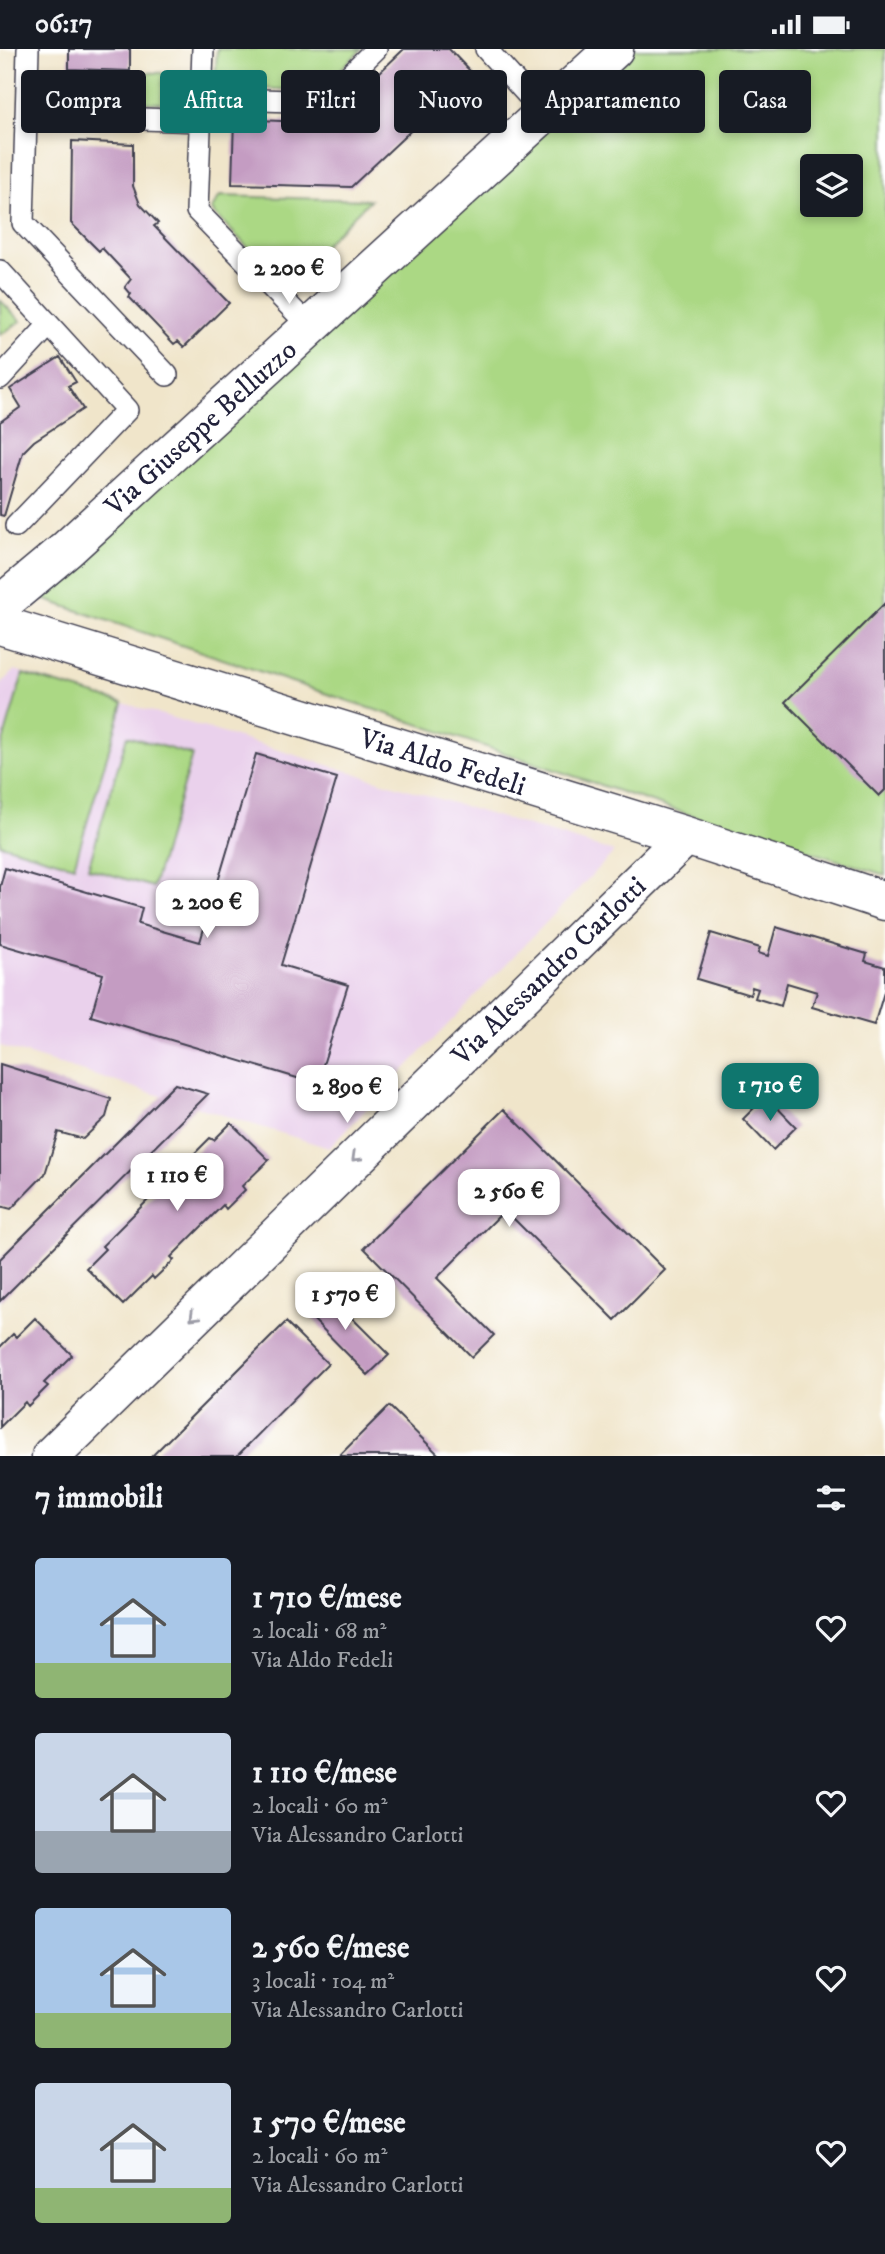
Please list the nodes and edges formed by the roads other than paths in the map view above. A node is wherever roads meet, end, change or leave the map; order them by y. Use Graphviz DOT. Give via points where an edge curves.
graph roads {
  1 [pos="28,49"];
  2 [pos="203,49"];
  3 [pos="376,49"];
  4 [pos="486,49"];
  5 [pos="614,49"];
  6 [pos="27,70"];
  7 [pos="202,70"];
  8 [pos="591,70"];
  9 [pos="521,88"];
  10 [pos="267,100"];
  11 [pos="26,133"];
  12 [pos="200,133"];
  13 [pos="522,133"];
  14 [pos="0,271"];
  15 [pos="49,325"];
  16 [pos="310,327"];
  17 [pos="167,375"];
  18 [pos="0,377"];
  19 [pos="16,526"];
  20 [pos="0,605"];
  21 [pos="0,625"];
  22 [pos="686,836"];
  23 [pos="885,901"];
  24 [pos="51,1456"];
  1 -- 6 [label="lane"];
  2 -- 7 [label="lane"];
  3 -- 10 [label="lane" via="322,102"];
  4 -- 9 [label="lane"];
  5 -- 8 [label="street, Via Giuseppe Belluzzo"];
  11 -- 17 [label="lane" via="23,223"];
  12 -- 16 [label="lane" via="197,211"];
  13 -- 16 [label="street, Via Giuseppe Belluzzo"];
  14 -- 15 [label="lane"];
  15 -- 18 [label="lane"];
  15 -- 19 [label="lane" via="127,410"];
  16 -- 20 [label="street, Via Giuseppe Belluzzo"];
  21 -- 22 [label="street, Via Aldo Fedeli"];
  22 -- 23 [label="street, Via Aldo Fedeli"];
  22 -- 24 [label="street, Via Alessandro Carlotti, one-way"];
}
